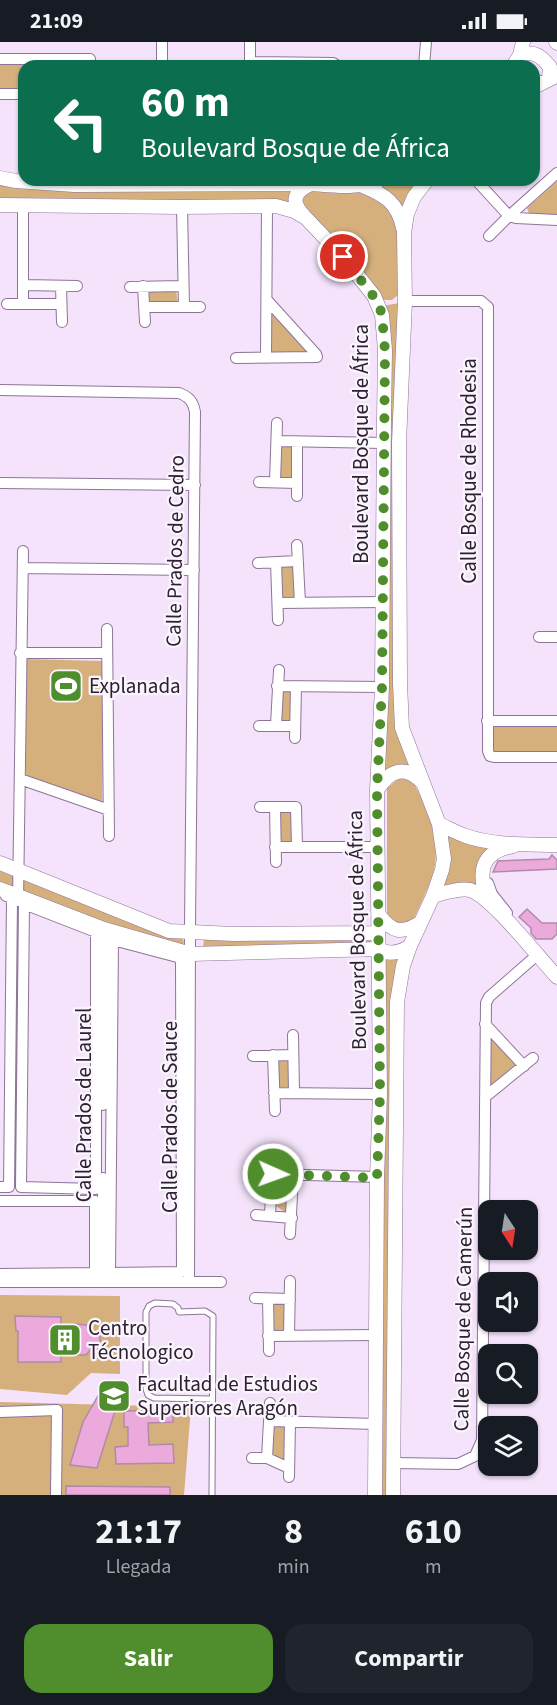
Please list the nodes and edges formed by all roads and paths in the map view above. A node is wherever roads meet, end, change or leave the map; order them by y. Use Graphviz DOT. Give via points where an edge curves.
graph roads {
  1 [pos="162,42"];
  2 [pos="250,42"];
  3 [pos="426,42"];
  4 [pos="519,54"];
  5 [pos="0,58"];
  6 [pos="90,59"];
  7 [pos="30,60"];
  8 [pos="86,60"];
  9 [pos="162,60"];
  10 [pos="250,60"];
  11 [pos="424,60"];
  12 [pos="553,77"];
  13 [pos="0,94"];
  14 [pos="18,94"];
  15 [pos="557,173"];
  16 [pos="0,178"];
  17 [pos="18,181"];
  18 [pos="557,181"];
  19 [pos="307,186"];
  20 [pos="363,186"];
  21 [pos="422,186"];
  22 [pos="482,186"];
  23 [pos="0,205"];
  24 [pos="23,206"];
  25 [pos="267,206"];
  26 [pos="182,207"];
  27 [pos="509,216"];
  28 [pos="306,218"];
  29 [pos="557,218"];
  30 [pos="404,233"];
  31 [pos="489,236"];
  32 [pos="23,285"];
  33 [pos="61,286"];
  34 [pos="77,286"];
  35 [pos="143,286"];
  36 [pos="183,286"];
  37 [pos="130,287"];
  38 [pos="267,300"];
  39 [pos="405,301"];
  40 [pos="378,302"];
  41 [pos="23,303"];
  42 [pos="7,304"];
  43 [pos="61,304"];
  44 [pos="184,306"];
  45 [pos="144,307"];
  46 [pos="200,307"];
  47 [pos="62,322"];
  48 [pos="145,322"];
  49 [pos="236,358"];
  50 [pos="266,358"];
  51 [pos="0,390"];
  52 [pos="278,423"];
  53 [pos="278,441"];
  54 [pos="297,442"];
  55 [pos="384,443"];
  56 [pos="259,482"];
  57 [pos="275,482"];
  58 [pos="0,483"];
  59 [pos="297,483"];
  60 [pos="195,485"];
  61 [pos="297,496"];
  62 [pos="297,545"];
  63 [pos="23,551"];
  64 [pos="297,561"];
  65 [pos="276,562"];
  66 [pos="258,563"];
  67 [pos="23,568"];
  68 [pos="194,570"];
  69 [pos="383,602"];
  70 [pos="278,603"];
  71 [pos="300,603"];
  72 [pos="278,620"];
  73 [pos="107,629"];
  74 [pos="539,637"];
  75 [pos="557,637"];
  76 [pos="20,653"];
  77 [pos="107,653"];
  78 [pos="279,670"];
  79 [pos="277,686"];
  80 [pos="296,686"];
  81 [pos="382,687"];
  82 [pos="487,721"];
  83 [pos="557,721"];
  84 [pos="276,725"];
  85 [pos="259,726"];
  86 [pos="295,726"];
  87 [pos="295,738"];
  88 [pos="557,758"];
  89 [pos="20,778"];
  90 [pos="423,783"];
  91 [pos="377,790"];
  92 [pos="260,807"];
  93 [pos="275,807"];
  94 [pos="109,810"];
  95 [pos="440,824"];
  96 [pos="109,836"];
  97 [pos="518,845"];
  98 [pos="557,845"];
  99 [pos="275,847"];
  100 [pos="297,847"];
  101 [pos="377,847"];
  102 [pos="557,850"];
  103 [pos="276,862"];
  104 [pos="0,863"];
  105 [pos="19,871"];
  106 [pos="0,889"];
  107 [pos="0,894"];
  108 [pos="18,896"];
  109 [pos="433,896"];
  110 [pos="487,902"];
  111 [pos="379,915"];
  112 [pos="420,923"];
  113 [pos="104,929"];
  114 [pos="190,933"];
  115 [pos="378,933"];
  116 [pos="410,946"];
  117 [pos="378,949"];
  118 [pos="190,954"];
  119 [pos="537,955"];
  120 [pos="557,971"];
  121 [pos="557,977"];
  122 [pos="486,1024"];
  123 [pos="293,1035"];
  124 [pos="273,1055"];
  125 [pos="293,1055"];
  126 [pos="253,1056"];
  127 [pos="533,1058"];
  128 [pos="524,1066"];
  129 [pos="274,1093"];
  130 [pos="294,1093"];
  131 [pos="380,1094"];
  132 [pos="485,1097"];
  133 [pos="275,1111"];
  134 [pos="273,1155"];
  135 [pos="273,1174"];
  136 [pos="293,1175"];
  137 [pos="377,1178"];
  138 [pos="0,1187"];
  139 [pos="100,1192"];
  140 [pos="15,1193"];
  141 [pos="0,1194"];
  142 [pos="0,1201"];
  143 [pos="256,1215"];
  144 [pos="270,1216"];
  145 [pos="292,1218"];
  146 [pos="290,1234"];
  147 [pos="110,1273"];
  148 [pos="0,1274"];
  149 [pos="290,1281"];
  150 [pos="0,1282"];
  151 [pos="103,1282"];
  152 [pos="189,1282"];
  153 [pos="221,1282"];
  154 [pos="255,1298"];
  155 [pos="268,1299"];
  156 [pos="290,1299"];
  157 [pos="377,1335"];
  158 [pos="268,1336"];
  159 [pos="289,1336"];
  160 [pos="269,1351"];
  161 [pos="212,1399"];
  162 [pos="270,1403"];
  163 [pos="0,1412"];
  164 [pos="270,1421"];
  165 [pos="291,1422"];
  166 [pos="376,1424"];
  167 [pos="252,1458"];
  168 [pos="267,1458"];
  169 [pos="394,1463"];
  170 [pos="56,1495"];
  171 [pos="212,1495"];
  172 [pos="375,1495"];
  173 [pos="393,1495"];
  1 -- 9 [label="street"];
  2 -- 10 [label="street"];
  3 -- 11 [label="street"];
  4 -- 12 [label="street" via="533,52 542,57"];
  5 -- 7 [label="street"];
  6 -- 8 [label="street"];
  13 -- 14 [label="street"];
  15 -- 27 [label="street"];
  16 -- 17 [label="street"];
  18 -- 29 [label="street" via="527,208 530,216"];
  19 -- 28 [label="street" via="298,191 295,201"];
  20 -- 30 [label="street" via="390,201 399,213"];
  21 -- 30 [label="street" via="407,214"];
  22 -- 27 [label="street"];
  23 -- 24 [label="street, Boulevard Bosque de África"];
  24 -- 26 [label="street, Boulevard Bosque de África"];
  24 -- 32 [label="street"];
  25 -- 26 [label="street, Boulevard Bosque de África"];
  25 -- 28 [label="street, Boulevard Bosque de África" via="294,211"];
  25 -- 38 [label="street"];
  26 -- 36 [label="street"];
  27 -- 29 [label="street"];
  27 -- 31 [label="street"];
  28 -- 40 [label="street, Boulevard Bosque de África"];
  30 -- 39 [label="street, Boulevard Bosque de África"];
  32 -- 33 [label="street"];
  32 -- 41 [label="street"];
  33 -- 34 [label="street"];
  33 -- 43 [label="street"];
  35 -- 36 [label="street"];
  35 -- 37 [label="street"];
  35 -- 45 [label="street"];
  36 -- 44 [label="street"];
  38 -- 50 [label="street"];
  38 -- 50 [label="street" via="317,356"];
  39 -- 40 [label="street"];
  39 -- 82 [label="street, Calle Bosque de Rhodesia" via="481,301 489,310"];
  39 -- 90 [label="street, Boulevard Bosque de África" via="399,443 400,684 402,728"];
  40 -- 55 [label="street, Boulevard Bosque de África" via="384,331"];
  41 -- 42 [label="street"];
  41 -- 43 [label="street"];
  43 -- 47 [label="street"];
  44 -- 45 [label="street"];
  44 -- 46 [label="street"];
  45 -- 48 [label="street"];
  49 -- 50 [label="street"];
  51 -- 60 [label="street, Calle Prados de Cedro" via="187,396 195,412"];
  52 -- 53 [label="street"];
  53 -- 54 [label="street"];
  53 -- 57 [label="street"];
  54 -- 55 [label="street"];
  54 -- 59 [label="street"];
  55 -- 69 [label="street, Boulevard Bosque de África"];
  56 -- 57 [label="street"];
  57 -- 59 [label="street"];
  58 -- 60 [label="street"];
  59 -- 61 [label="street"];
  60 -- 68 [label="street, Calle Prados de Cedro"];
  62 -- 64 [label="street"];
  63 -- 67 [label="street"];
  64 -- 65 [label="street"];
  64 -- 71 [label="street"];
  65 -- 66 [label="street"];
  65 -- 70 [label="street"];
  67 -- 68 [label="street"];
  67 -- 76 [label="street"];
  68 -- 114 [label="street, Calle Prados de Cedro"];
  69 -- 71 [label="street"];
  69 -- 81 [label="street, Boulevard Bosque de África"];
  70 -- 71 [label="street"];
  70 -- 72 [label="street"];
  73 -- 77 [label="street"];
  74 -- 75 [label="street"];
  76 -- 77 [label="street"];
  76 -- 89 [label="street"];
  77 -- 94 [label="street"];
  78 -- 79 [label="street"];
  79 -- 80 [label="street"];
  79 -- 84 [label="street"];
  80 -- 81 [label="street"];
  80 -- 86 [label="street"];
  81 -- 91 [label="street, Boulevard Bosque de África"];
  82 -- 83 [label="street"];
  82 -- 88 [label="street, Calle Bosque de Rhodesia" via="488,751 492,757"];
  84 -- 85 [label="street"];
  84 -- 86 [label="street"];
  86 -- 87 [label="street"];
  89 -- 94 [label="street"];
  89 -- 105 [label="street"];
  90 -- 91 [label="street" via="412,773 399,772 384,779"];
  90 -- 95 [label="street, Boulevard Bosque de África"];
  91 -- 101 [label="street, Boulevard Bosque de África"];
  92 -- 93 [label="street"];
  93 -- 99 [label="street"];
  93 -- 100 [label="street" via="296,807"];
  94 -- 96 [label="street"];
  95 -- 97 [label="street" via="464,836"];
  95 -- 109 [label="street, Boulevard Bosque de África" via="444,859"];
  97 -- 98 [label="street"];
  97 -- 110 [label="street" via="503,848 484,864 481,876"];
  99 -- 100 [label="street"];
  99 -- 103 [label="street"];
  100 -- 101 [label="street"];
  101 -- 111 [label="street, Boulevard Bosque de África"];
  102 -- 120 [label="street" via="521,850 496,858 488,868 492,894"];
  104 -- 105 [label="street"];
  105 -- 108 [label="street"];
  105 -- 114 [label="street" via="147,924"];
  106 -- 108 [label="street"];
  107 -- 138 [label="street" via="12,898 9,1187"];
  108 -- 113 [label="street"];
  108 -- 140 [label="street"];
  109 -- 110 [label="street" via="467,890"];
  109 -- 112 [label="street, Boulevard Bosque de África"];
  110 -- 119 [label="street"];
  111 -- 112 [label="street" via="395,930 407,930"];
  111 -- 115 [label="street, Boulevard Bosque de África"];
  112 -- 116 [label="street, Boulevard Bosque de África"];
  113 -- 118 [label="street"];
  113 -- 139 [label="street, Calle Prados de Laurel"];
  114 -- 115 [label="street"];
  114 -- 118 [label="street, Calle Prados de Cedro"];
  115 -- 117 [label="street, Boulevard Bosque de África"];
  116 -- 117 [label="street" via="394,953"];
  116 -- 169 [label="street, Boulevard Bosque de África" via="397,1002"];
  117 -- 118 [label="street"];
  117 -- 131 [label="street, Boulevard Bosque de África"];
  118 -- 152 [label="street, Calle Prados de Sauce"];
  119 -- 121 [label="street"];
  119 -- 122 [label="street, Calle Bosque de Camerún" via="487,999"];
  122 -- 128 [label="street"];
  122 -- 132 [label="street, Calle Bosque de Camerún"];
  123 -- 125 [label="street"];
  124 -- 125 [label="street"];
  124 -- 126 [label="street"];
  124 -- 129 [label="street"];
  125 -- 130 [label="street"];
  127 -- 128 [label="street"];
  128 -- 132 [label="street"];
  129 -- 130 [label="street"];
  129 -- 133 [label="street"];
  130 -- 131 [label="street"];
  131 -- 137 [label="street, Boulevard Bosque de África"];
  132 -- 169 [label="street, Calle Bosque de Camerún" via="482,1440 475,1455 458,1464"];
  134 -- 135 [label="street"];
  135 -- 136 [label="street"];
  135 -- 144 [label="street"];
  136 -- 137 [label="street"];
  136 -- 145 [label="street"];
  137 -- 157 [label="street, Boulevard Bosque de África"];
  139 -- 139 [label="street" via="21,1187 24,904 96,932"];
  139 -- 140 [label="street"];
  139 -- 151 [label="street, Calle Prados de Laurel"];
  140 -- 141 [label="street"];
  142 -- 148 [label="street" via="95,1201 95,1273"];
  143 -- 144 [label="street"];
  144 -- 145 [label="street"];
  145 -- 146 [label="street"];
  147 -- 147 [label="street" via="111,1237 113,940 181,958 182,1272"];
  149 -- 156 [label="street"];
  150 -- 151 [label="street"];
  151 -- 152 [label="street"];
  152 -- 153 [label="street"];
  154 -- 155 [label="street"];
  155 -- 156 [label="street"];
  155 -- 158 [label="street"];
  156 -- 159 [label="street"];
  157 -- 159 [label="street"];
  157 -- 166 [label="street, Boulevard Bosque de África"];
  158 -- 159 [label="street"];
  158 -- 160 [label="street"];
  161 -- 161 [label="lane" via="213,1316 205,1311 179,1312 173,1304 152,1304 147,1312 148,1395"];
  161 -- 171 [label="lane"];
  162 -- 164 [label="street"];
  163 -- 170 [label="street" via="57,1410"];
  164 -- 165 [label="street"];
  164 -- 168 [label="street"];
  165 -- 166 [label="street"];
  165 -- 168 [label="street" via="289,1473"];
  166 -- 172 [label="street, Boulevard Bosque de África"];
  167 -- 168 [label="street"];
  169 -- 173 [label="street, Boulevard Bosque de África"];
}
